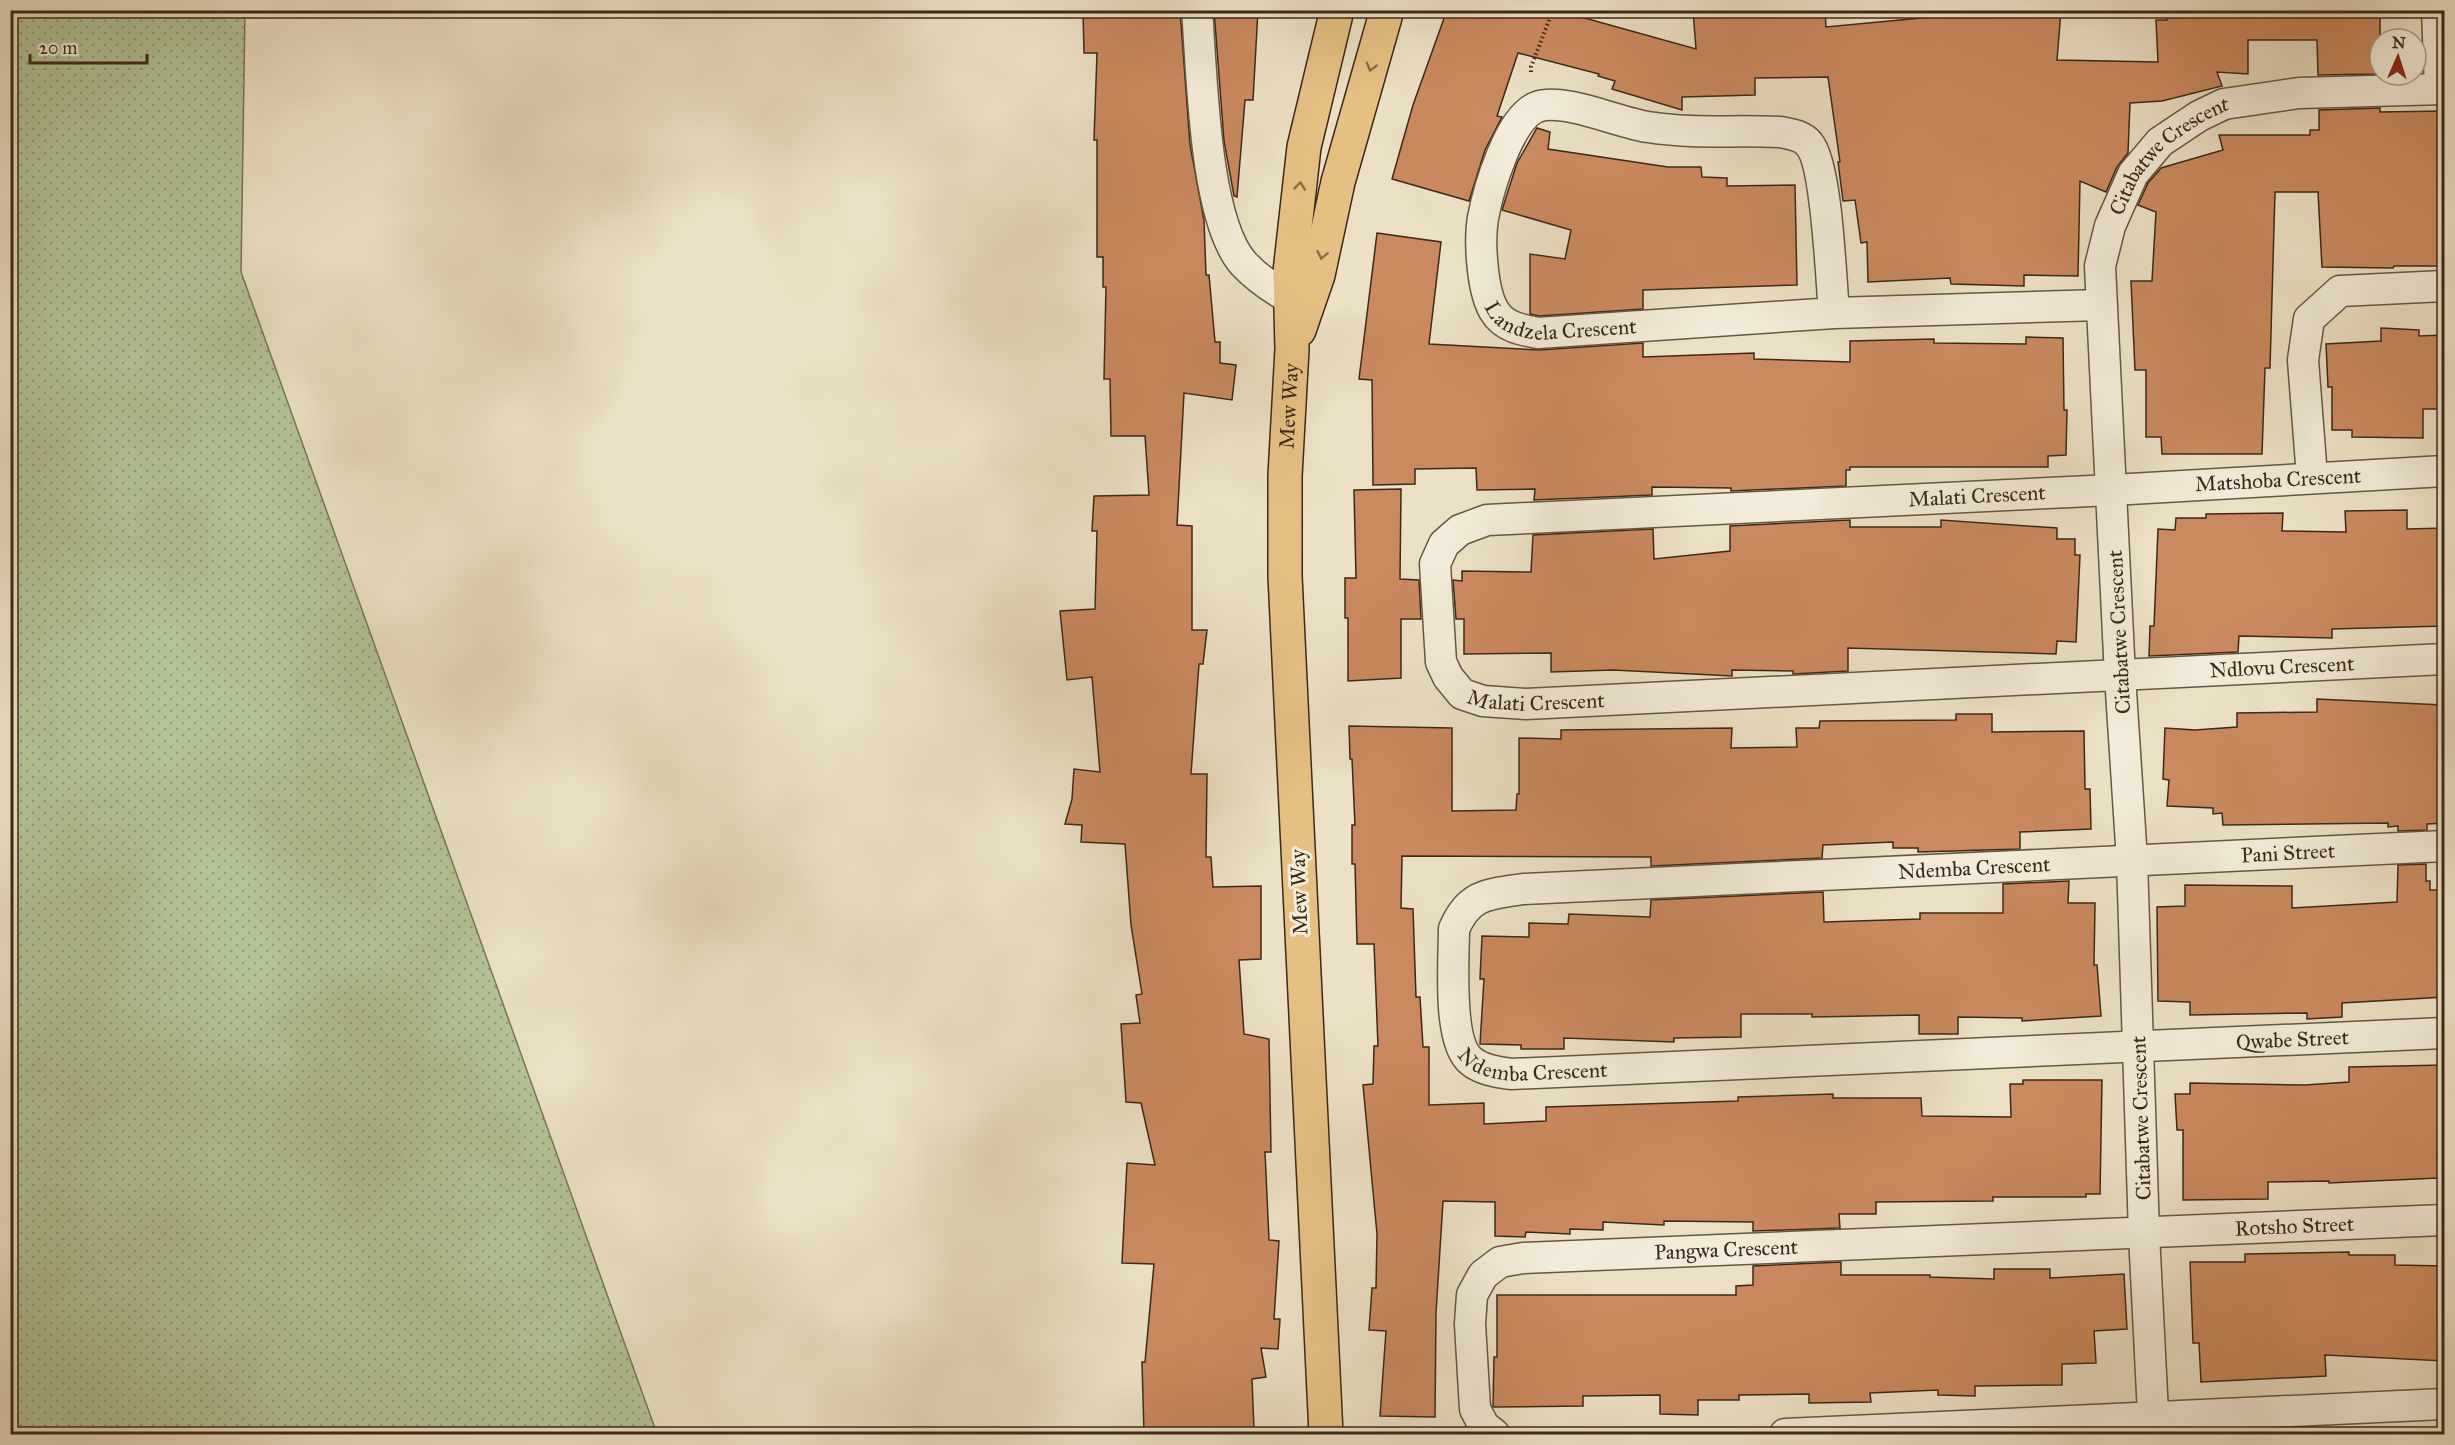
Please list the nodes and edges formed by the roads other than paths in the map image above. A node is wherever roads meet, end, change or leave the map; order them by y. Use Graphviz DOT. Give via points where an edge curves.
graph roads {
  1 [pos="1197,10"];
  2 [pos="1337,10"];
  3 [pos="1387,10"];
  4 [pos="2437,10"];
  5 [pos="2443,89"];
  6 [pos="2445,286"];
  7 [pos="1299,303"];
  8 [pos="2101,305"];
  9 [pos="1834,313"];
  10 [pos="2445,471"];
  11 [pos="2312,477"];
  12 [pos="2112,490"];
  13 [pos="2445,659"];
  14 [pos="2120,676"];
  15 [pos="2445,846"];
  16 [pos="2132,860"];
  17 [pos="2445,1033"];
  18 [pos="2139,1047"];
  19 [pos="2445,1220"];
  20 [pos="2144,1234"];
  21 [pos="2445,1404"];
  22 [pos="2154,1426"];
  23 [pos="1326,1434"];
  24 [pos="1494,1434"];
  25 [pos="1785,1434"];
  1 -- 7 [label="street" via="1208,145 1218,212 1229,242 1243,263 1264,282"];
  7 -- 2 [label="main road, Mew Way, one-way" via="1290,272 1304,147"];
  3 -- 7 [label="main road, Mew Way, one-way" via="1338,182 1318,274"];
  4 -- 5 [label="street"];
  5 -- 8 [label="street, Citabatwe Crescent" via="2299,93 2251,99 2224,104 2179,127 2160,142 2133,174 2110,226 2100,267"];
  6 -- 11 [label="street" via="2340,291 2308,319 2303,360"];
  7 -- 23 [label="main road, Mew Way" via="1292,349 1285,476 1285,576"];
  8 -- 9 [label="street, Landzela Crescent"];
  8 -- 12 [label="street, Citabatwe Crescent"];
  9 -- 9 [label="street, Landzela Crescent" via="1822,180 1816,155 1808,142 1780,132 1647,127 1552,104 1531,109 1516,124 1496,171 1483,219 1482,250 1487,292 1495,313 1518,330 1538,333"];
  10 -- 11 [label="street, Matshoba Crescent"];
  11 -- 12 [label="street, Matshoba Crescent"];
  12 -- 14 [label="street, Citabatwe Crescent"];
  12 -- 14 [label="street, Malati Crescent" via="1487,520 1460,530 1444,544 1435,564 1441,662 1462,694 1483,701 1526,704"];
  13 -- 14 [label="street, Ndlovu Crescent"];
  14 -- 16 [label="street, Citabatwe Crescent"];
  15 -- 16 [label="street, Pani Street"];
  16 -- 18 [label="street, Citabatwe Crescent"];
  16 -- 18 [label="street, Ndemba Crescent" via="1485,894 1470,903 1454,929 1455,1028 1460,1047 1471,1061 1490,1071 1511,1074"];
  17 -- 18 [label="street, Qwabe Street"];
  18 -- 20 [label="street, Citabatwe Crescent"];
  19 -- 20 [label="street, Rotsho Street"];
  20 -- 22 [label="street, Citabatwe Crescent"];
  20 -- 24 [label="street, Pangwa Crescent" via="1500,1262 1483,1275 1472,1295 1470,1324 1475,1409 1484,1426"];
  21 -- 22 [label="street"];
  22 -- 25 [label="street"];
}
